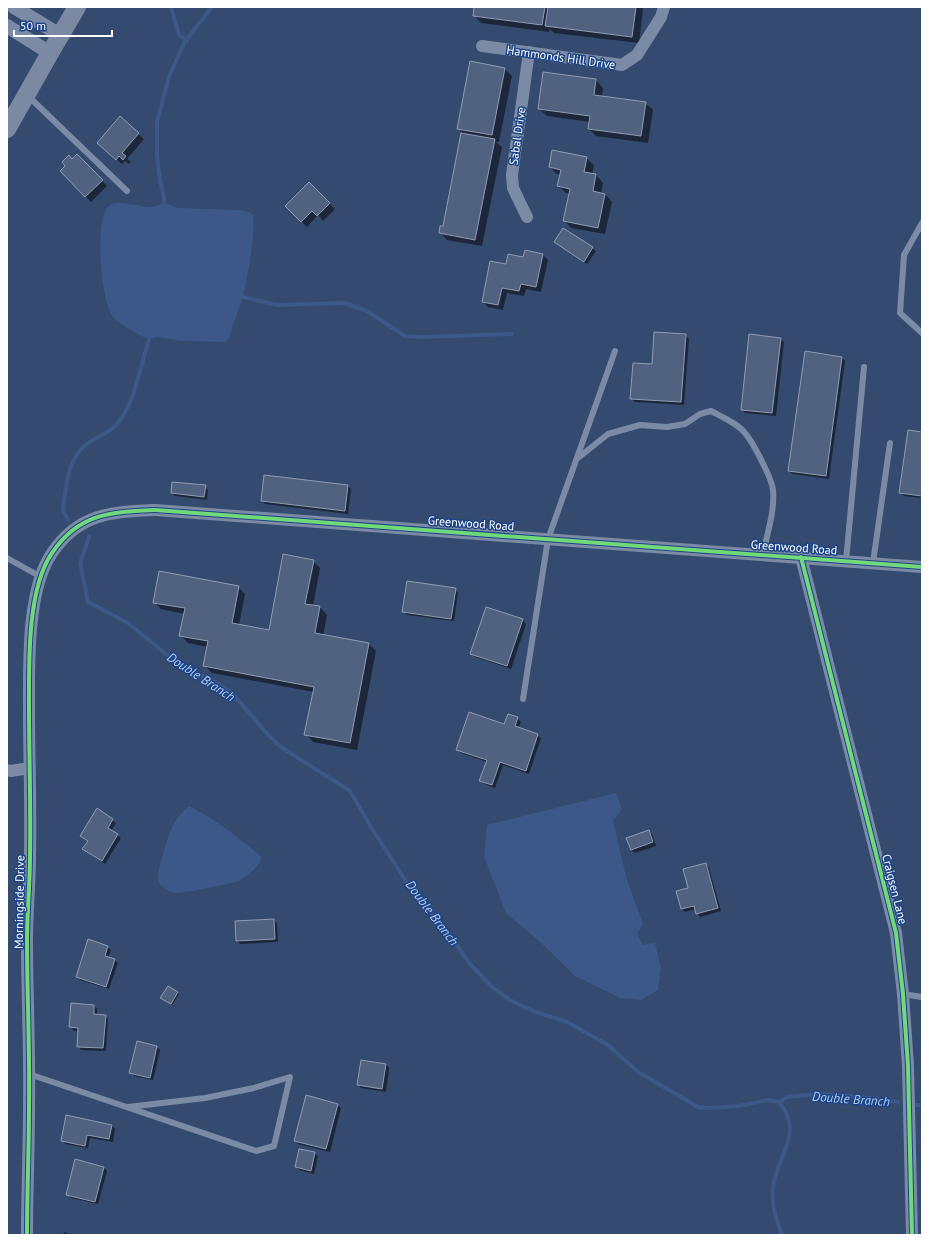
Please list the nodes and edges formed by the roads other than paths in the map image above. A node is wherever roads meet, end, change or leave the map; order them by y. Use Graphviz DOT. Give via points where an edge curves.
graph roads {
  1 [pos="14,7"];
  2 [pos="78,7"];
  3 [pos="664,7"];
  4 [pos="7,26"];
  5 [pos="60,35"];
  6 [pos="482,46"];
  7 [pos="528,52"];
  8 [pos="50,53"];
  9 [pos="26,95"];
  10 [pos="7,129"];
  11 [pos="127,191"];
  12 [pos="527,217"];
  13 [pos="922,223"];
  14 [pos="922,333"];
  15 [pos="615,351"];
  16 [pos="864,367"];
  17 [pos="890,443"];
  18 [pos="577,458"];
  19 [pos="548,539"];
  20 [pos="763,554"];
  21 [pos="801,557"];
  22 [pos="7,558"];
  23 [pos="846,561"];
  24 [pos="873,563"];
  25 [pos="922,567"];
  26 [pos="42,574"];
  27 [pos="523,699"];
  28 [pos="29,768"];
  29 [pos="7,770"];
  30 [pos="903,994"];
  31 [pos="922,997"];
  32 [pos="29,1074"];
  33 [pos="128,1107"];
  34 [pos="26,1235"];
  35 [pos="912,1235"];
  1 -- 5 [label="street"];
  2 -- 5 [label="main road"];
  3 -- 7 [label="street, Hammonds Hill Drive" via="661,17 637,55 622,65"];
  4 -- 8 [label="street"];
  5 -- 8 [label="main road"];
  6 -- 7 [label="street, Hammonds Hill Drive"];
  7 -- 12 [label="street, Sabal Drive" via="512,175 514,188"];
  8 -- 9 [label="main road"];
  9 -- 10 [label="main road"];
  9 -- 11 [label="lane"];
  13 -- 14 [label="lane" via="904,255 900,313"];
  15 -- 18 [label="lane"];
  16 -- 23 [label="lane"];
  17 -- 24 [label="lane"];
  18 -- 19 [label="lane"];
  18 -- 20 [label="lane" via="608,434 640,425 667,428 685,424 700,414 711,411 745,432 769,475 773,490 772,508"];
  19 -- 20 [label="street, Greenwood Road"];
  19 -- 26 [label="street, Greenwood Road" via="155,510 118,512 95,517 77,527 52,553"];
  19 -- 27 [label="lane"];
  20 -- 21 [label="street, Greenwood Road"];
  21 -- 23 [label="street, Greenwood Road"];
  21 -- 30 [label="street, Craigsen Lane" via="896,933"];
  22 -- 26 [label="lane"];
  23 -- 24 [label="street, Greenwood Road"];
  24 -- 25 [label="street, Greenwood Road"];
  26 -- 28 [label="street, Morningside Drive" via="34,602 29,655"];
  28 -- 29 [label="street"];
  28 -- 32 [label="street, Morningside Drive"];
  30 -- 31 [label="lane"];
  30 -- 35 [label="street, Craigsen Lane" via="908,1066"];
  32 -- 33 [label="lane"];
  32 -- 34 [label="street, Morningside Drive"];
  33 -- 33 [label="lane" via="256,1151 274,1146 290,1077 254,1088 205,1098"];
}
